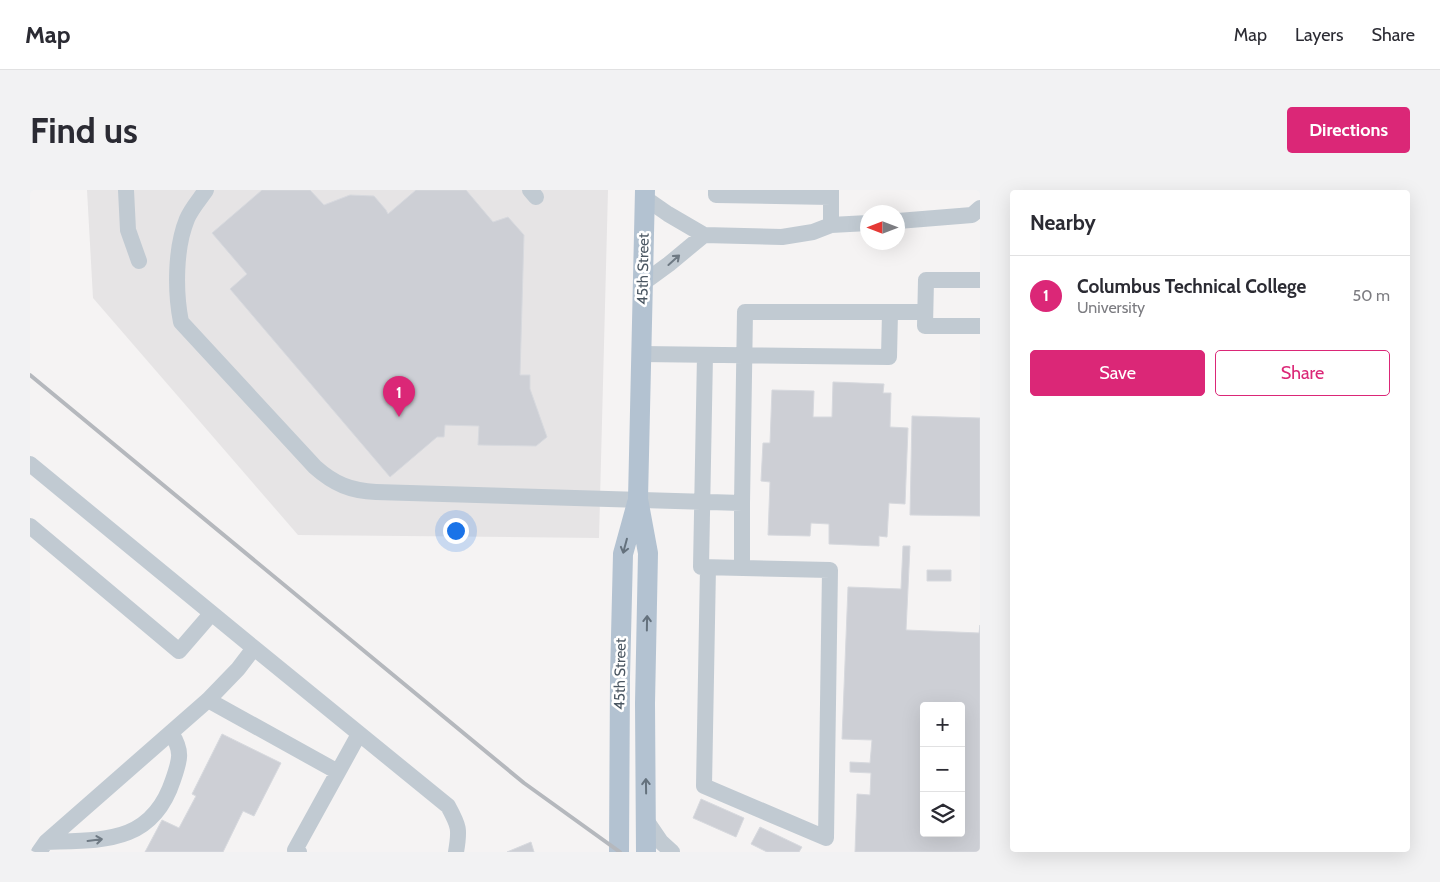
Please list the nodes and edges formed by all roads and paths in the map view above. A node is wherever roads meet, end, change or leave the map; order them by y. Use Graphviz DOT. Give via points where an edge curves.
graph roads {
  1 [pos="126,190"];
  2 [pos="206,190"];
  3 [pos="716,190"];
  4 [pos="831,193"];
  5 [pos="645,194"];
  6 [pos="980,208"];
  7 [pos="905,220"];
  8 [pos="860,223"];
  9 [pos="831,225"];
  10 [pos="704,235"];
  11 [pos="139,261"];
  12 [pos="980,280"];
  13 [pos="643,283"];
  14 [pos="890,312"];
  15 [pos="925,312"];
  16 [pos="980,326"];
  17 [pos="641,354"];
  18 [pos="705,355"];
  19 [pos="745,355"];
  20 [pos="30,464"];
  21 [pos="638,499"];
  22 [pos="702,501"];
  23 [pos="742,503"];
  24 [pos="30,526"];
  25 [pos="708,567"];
  26 [pos="742,568"];
  27 [pos="211,614"];
  28 [pos="254,648"];
  29 [pos="208,700"];
  30 [pos="170,733"];
  31 [pos="359,734"];
  32 [pos="338,772"];
  33 [pos="646,820"];
  34 [pos="42,847"];
  35 [pos="299,852"];
  36 [pos="456,852"];
  37 [pos="619,852"];
  38 [pos="646,852"];
  39 [pos="672,852"];
  1 -- 11 [label="street" via="128,230"];
  2 -- 21 [label="street" via="188,217 183,232 178,295 181,322 324,475 347,488 366,492"];
  3 -- 4 [label="street" via="716,195"];
  4 -- 9 [label="street"];
  5 -- 10 [label="street" via="668,214"];
  5 -- 13 [label="main road, 45th Street"];
  6 -- 7 [label="street" via="972,215"];
  8 -- 9 [label="street"];
  9 -- 10 [label="street" via="782,237"];
  13 -- 10 [label="street, one-way"];
  12 -- 15 [label="street" via="926,280"];
  13 -- 17 [label="main road, 45th Street"];
  14 -- 15 [label="street"];
  14 -- 19 [label="street" via="745,312"];
  14 -- 19 [label="street" via="889,357"];
  15 -- 16 [label="street" via="925,326"];
  17 -- 18 [label="street"];
  17 -- 21 [label="main road, 45th Street"];
  18 -- 19 [label="street"];
  18 -- 22 [label="street"];
  19 -- 23 [label="street"];
  20 -- 27 [label="street"];
  21 -- 22 [label="street"];
  33 -- 21 [label="main road, 45th Street, one-way" via="648,553"];
  21 -- 37 [label="main road, 45th Street, one-way" via="623,554"];
  22 -- 23 [label="street"];
  22 -- 25 [label="street" via="701,567"];
  23 -- 26 [label="street"];
  24 -- 27 [label="street" via="179,651"];
  25 -- 26 [label="street"];
  25 -- 26 [label="street" via="704,786 826,838 830,570"];
  27 -- 28 [label="street"];
  28 -- 29 [label="street"];
  28 -- 31 [label="street"];
  29 -- 30 [label="street"];
  29 -- 32 [label="street"];
  30 -- 34 [label="street"];
  34 -- 30 [label="street, one-way" via="118,836 149,820 164,803 178,766 178,743"];
  31 -- 32 [label="street"];
  31 -- 36 [label="street" via="448,806 458,824"];
  32 -- 35 [label="street" via="295,850"];
  33 -- 38 [label="main road, 45th Street"];
  33 -- 39 [label="street"];
}
